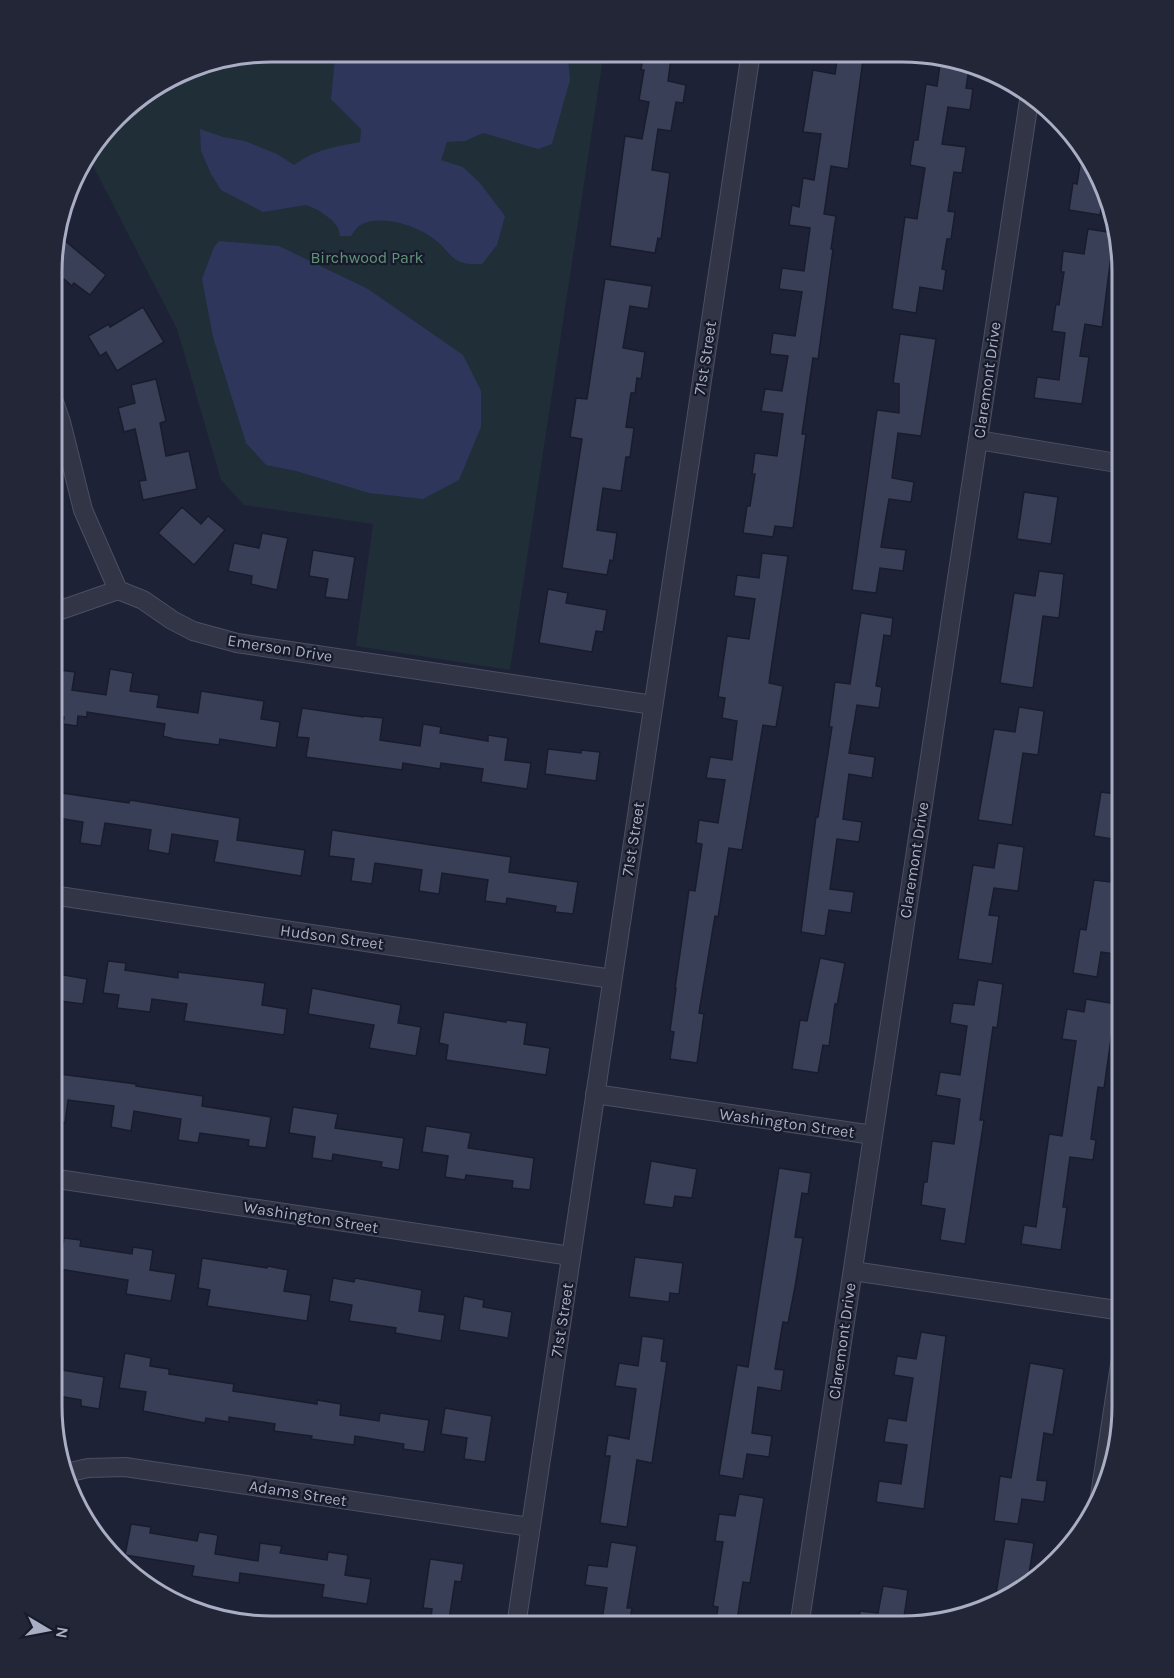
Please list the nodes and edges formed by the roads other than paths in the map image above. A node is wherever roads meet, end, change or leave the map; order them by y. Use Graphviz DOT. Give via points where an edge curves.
graph roads {
  1 [pos="750,62"];
  2 [pos="1029,104"];
  3 [pos="62,426"];
  4 [pos="978,440"];
  5 [pos="1112,462"];
  6 [pos="118,590"];
  7 [pos="62,610"];
  8 [pos="653,705"];
  9 [pos="62,897"];
  10 [pos="612,979"];
  11 [pos="595,1094"];
  12 [pos="873,1136"];
  13 [pos="62,1180"];
  14 [pos="571,1256"];
  15 [pos="853,1271"];
  16 [pos="1112,1309"];
  17 [pos="1112,1418"];
  18 [pos="1106,1456"];
  19 [pos="72,1472"];
  20 [pos="530,1527"];
  21 [pos="517,1616"];
  22 [pos="801,1616"];
  1 -- 8 [label="street, 71st Street"];
  2 -- 4 [label="street, Claremont Drive"];
  3 -- 6 [label="street" via="83,510"];
  4 -- 5 [label="street"];
  4 -- 12 [label="street, Claremont Drive"];
  6 -- 7 [label="street"];
  6 -- 8 [label="street, Emerson Drive" via="143,600 194,631 237,643"];
  8 -- 10 [label="street, 71st Street"];
  9 -- 10 [label="street, Hudson Street"];
  10 -- 11 [label="street, 71st Street"];
  11 -- 12 [label="street, Washington Street"];
  11 -- 14 [label="street, 71st Street"];
  12 -- 15 [label="street, Claremont Drive"];
  13 -- 14 [label="street, Washington Street"];
  14 -- 20 [label="street, 71st Street"];
  15 -- 16 [label="street"];
  15 -- 22 [label="street, Claremont Drive"];
  17 -- 18 [label="street"];
  19 -- 20 [label="street, Adams Street" via="125,1467"];
  20 -- 21 [label="street, 71st Street"];
}
